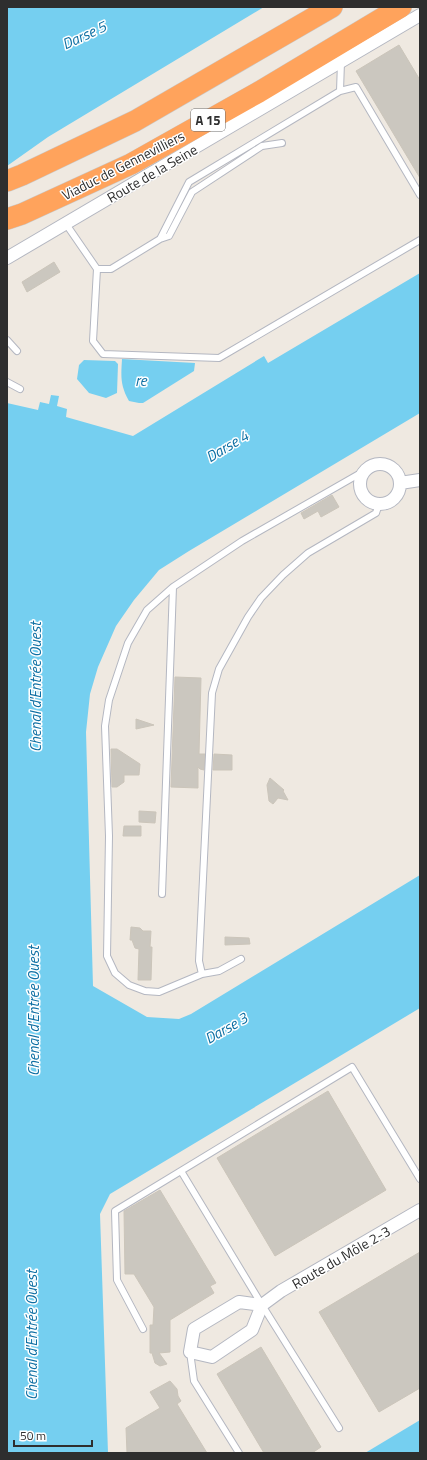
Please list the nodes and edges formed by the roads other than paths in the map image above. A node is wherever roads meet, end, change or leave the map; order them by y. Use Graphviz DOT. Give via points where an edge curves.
graph roads {
  1 [pos="332,7"];
  2 [pos="401,7"];
  3 [pos="420,16"];
  4 [pos="341,62"];
  5 [pos="340,91"];
  6 [pos="282,143"];
  7 [pos="7,181"];
  8 [pos="420,195"];
  9 [pos="7,219"];
  10 [pos="66,224"];
  11 [pos="160,239"];
  12 [pos="420,240"];
  13 [pos="7,258"];
  14 [pos="97,269"];
  15 [pos="7,340"];
  16 [pos="17,351"];
  17 [pos="7,382"];
  18 [pos="20,389"];
  19 [pos="366,470"];
  20 [pos="420,480"];
  21 [pos="400,483"];
  22 [pos="379,504"];
  23 [pos="173,587"];
  24 [pos="162,894"];
  25 [pos="241,959"];
  26 [pos="202,974"];
  27 [pos="182,1171"];
  28 [pos="420,1179"];
  29 [pos="420,1210"];
  30 [pos="262,1305"];
  31 [pos="143,1329"];
  32 [pos="190,1352"];
  33 [pos="339,1428"];
  34 [pos="239,1453"];
  1 -- 7 [label="highway, A 15" via="135,121"];
  2 -- 9 [label="highway, Viaduc de Gennevilliers / A 15" via="131,164"];
  3 -- 4 [label="street, Route de la Seine"];
  4 -- 5 [label="lane"];
  4 -- 10 [label="street, Route de la Seine"];
  5 -- 8 [label="lane" via="356,87"];
  5 -- 11 [label="lane" via="189,182"];
  6 -- 11 [label="lane" via="262,146 192,192 169,236"];
  10 -- 13 [label="street, Route de la Seine"];
  10 -- 14 [label="lane"];
  11 -- 14 [label="lane" via="111,269"];
  12 -- 14 [label="lane" via="219,358 103,354 93,342"];
  15 -- 16 [label="lane"];
  17 -- 18 [label="lane"];
  19 -- 21 [label="street" via="377,464 390,467 395,471"];
  19 -- 22 [label="street" via="362,476 362,495 372,503"];
  19 -- 23 [label="lane" via="242,541"];
  20 -- 21 [label="street"];
  21 -- 22 [label="street" via="396,496 391,501"];
  22 -- 26 [label="lane" via="376,513 308,553 283,575 248,616 219,669 212,693 199,961"];
  23 -- 24 [label="lane"];
  23 -- 26 [label="lane" via="147,610 128,643 109,700 105,726 108,836 107,956 115,973 129,985 145,991 158,992"];
  25 -- 26 [label="lane" via="219,970"];
  27 -- 28 [label="lane" via="352,1067"];
  27 -- 30 [label="lane"];
  27 -- 31 [label="lane" via="115,1211 117,1280"];
  29 -- 30 [label="street, Route du Môle 2-3" via="281,1291"];
  30 -- 32 [label="street" via="252,1330 212,1357"];
  30 -- 32 [label="street" via="239,1302 194,1329"];
  30 -- 33 [label="lane"];
  32 -- 34 [label="lane" via="194,1381"];
}
